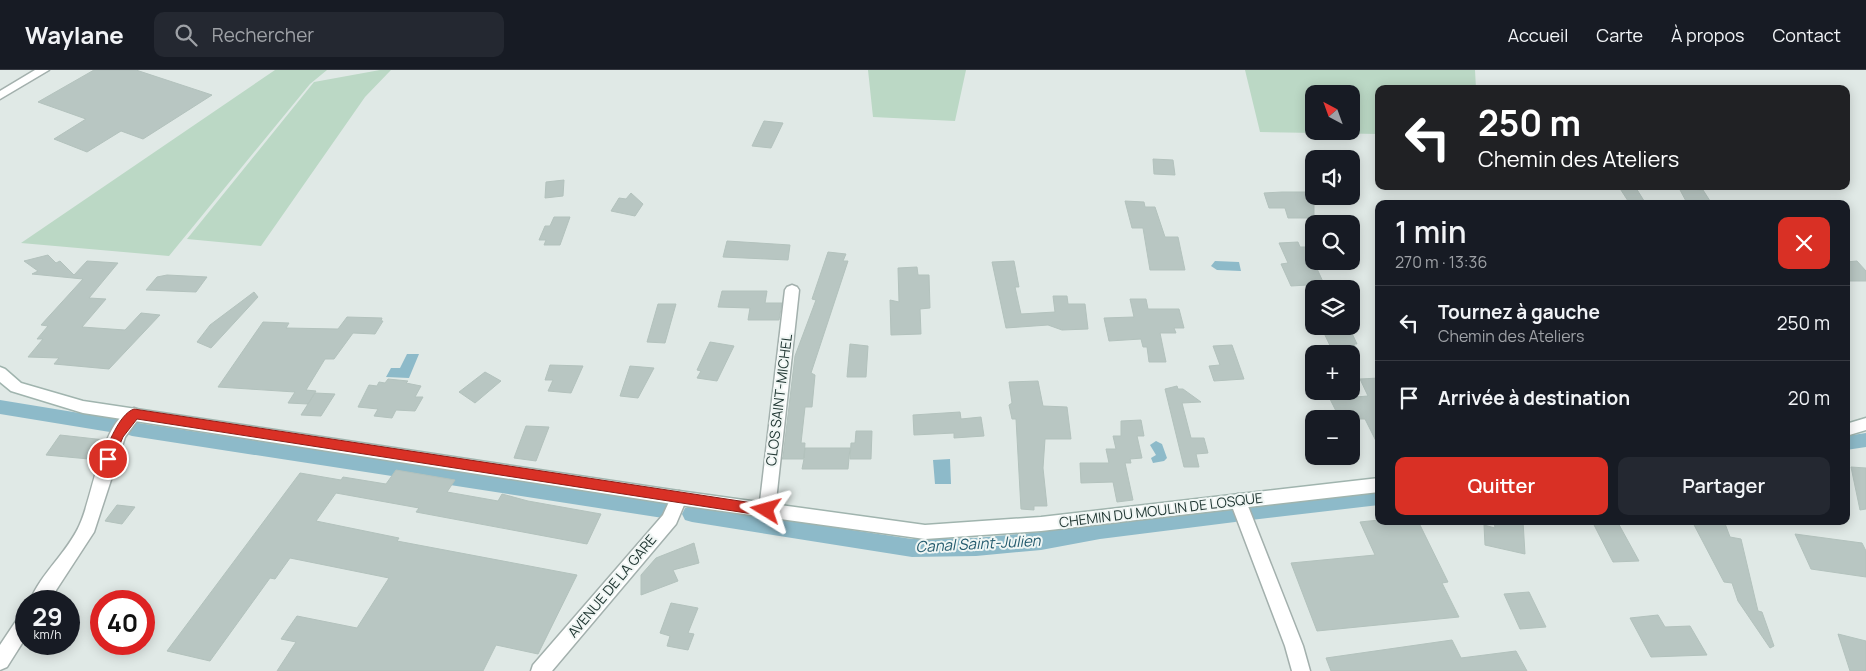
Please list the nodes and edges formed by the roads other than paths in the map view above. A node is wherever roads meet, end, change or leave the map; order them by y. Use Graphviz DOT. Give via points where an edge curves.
graph roads {
  1 [pos="43,70"];
  2 [pos="0,96"];
  3 [pos="792,290"];
  4 [pos="0,373"];
  5 [pos="132,416"];
  6 [pos="1866,424"];
  7 [pos="1850,429"];
  8 [pos="1375,486"];
  9 [pos="679,498"];
  10 [pos="766,510"];
  11 [pos="1241,510"];
  12 [pos="46,590"];
  13 [pos="15,637"];
  14 [pos="0,661"];
  15 [pos="540,671"];
  16 [pos="1301,671"];
  1 -- 2 [label="street"];
  3 -- 10 [label="street, CLOS SAINT-MICHEL"];
  4 -- 5 [label="street, CHEMIN DU MOULIN DE LOSQUE" via="16,387 83,408"];
  5 -- 9 [label="street, CHEMIN DU MOULIN DE LOSQUE"];
  5 -- 12 [label="street" via="118,434 108,459 88,527"];
  6 -- 7 [label="street"];
  8 -- 11 [label="street, CHEMIN DU MOULIN DE LOSQUE"];
  9 -- 10 [label="street, CHEMIN DU MOULIN DE LOSQUE"];
  9 -- 15 [label="street, AVENUE DE LA GARE" via="670,518"];
  10 -- 11 [label="street, CHEMIN DU MOULIN DE LOSQUE" via="925,532"];
  11 -- 16 [label="street"];
  13 -- 14 [label="street"];
}
